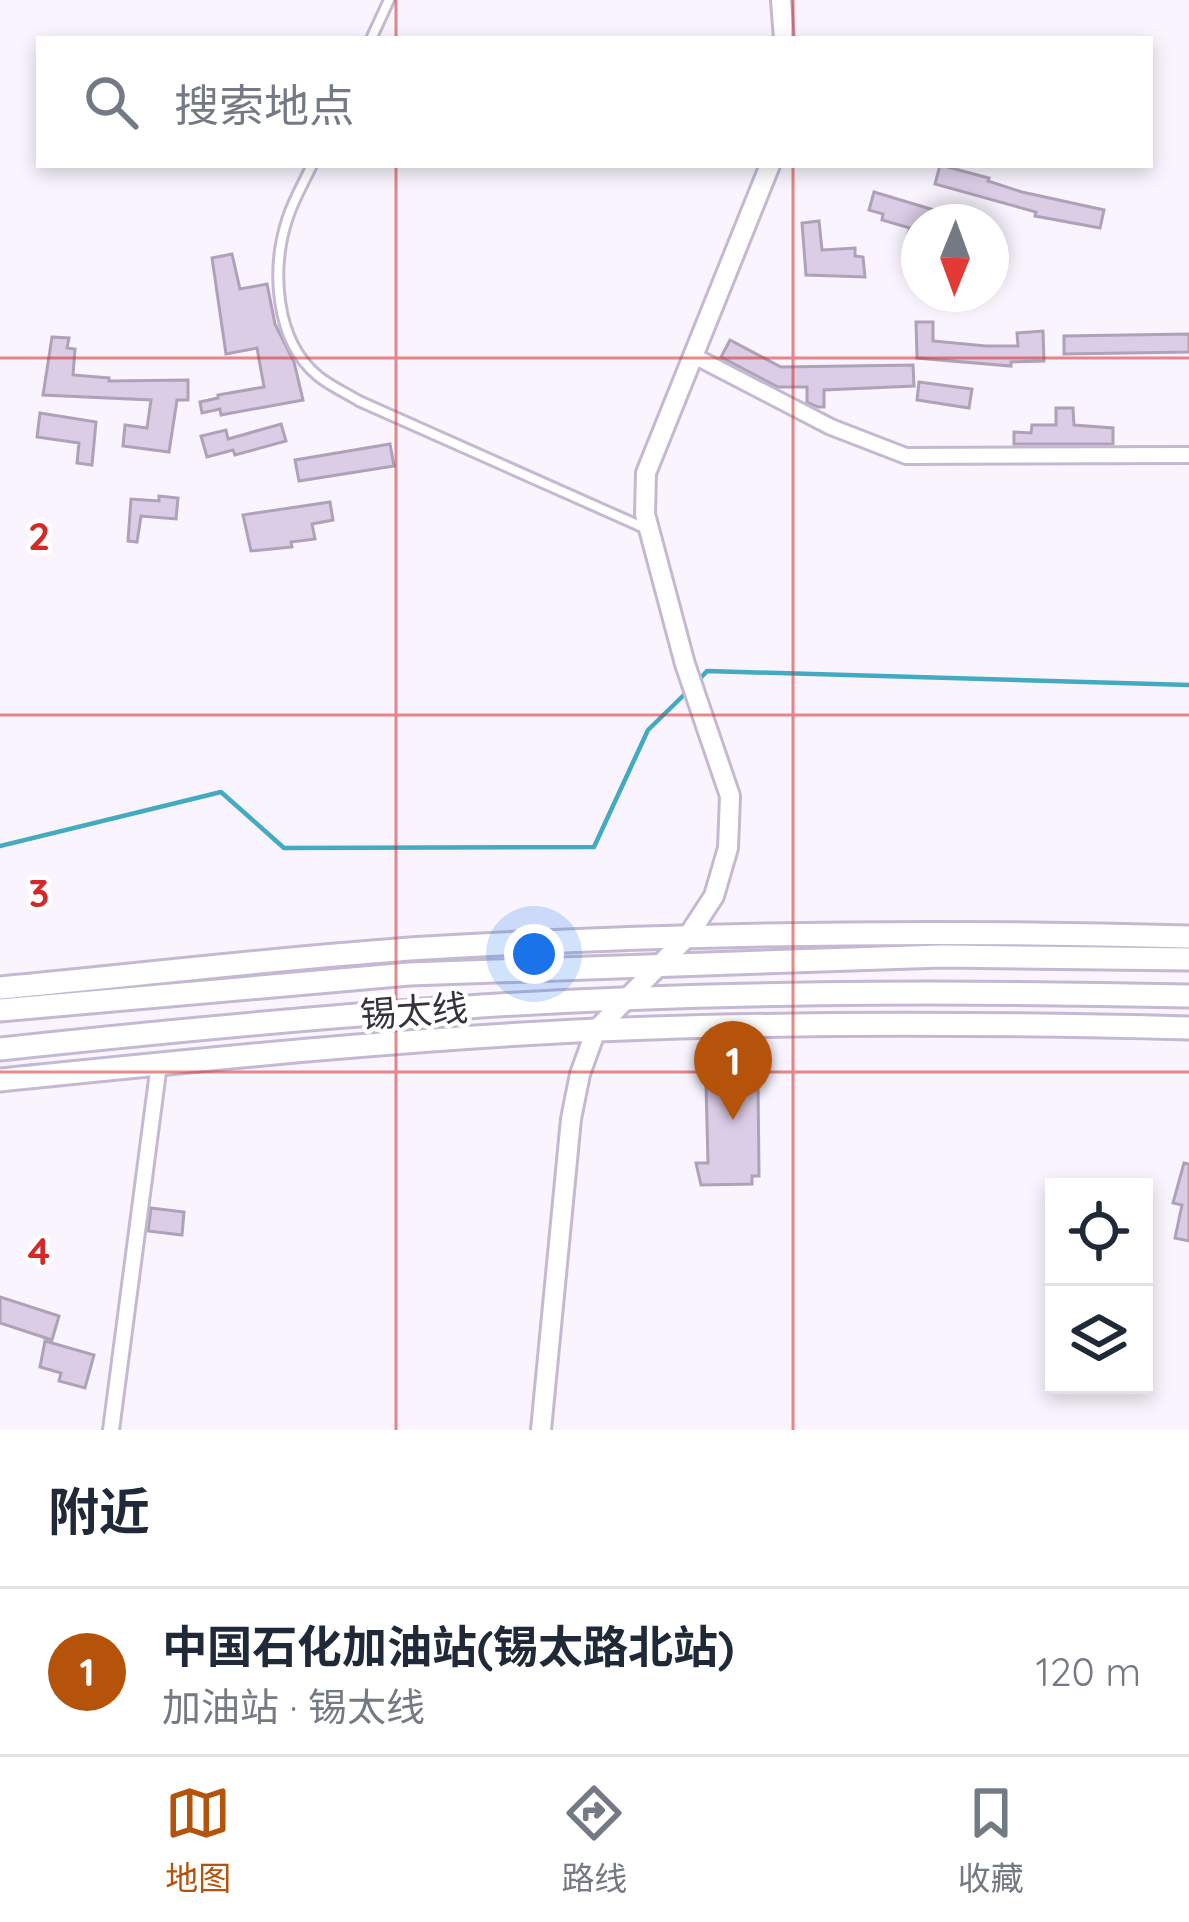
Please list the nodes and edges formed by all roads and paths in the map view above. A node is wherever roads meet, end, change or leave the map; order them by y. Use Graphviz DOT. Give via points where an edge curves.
graph roads {
  1 [pos="389,0"];
  2 [pos="781,0"];
  3 [pos="372,36"];
  4 [pos="784,36"];
  5 [pos="311,168"];
  6 [pos="769,168"];
  7 [pos="694,356"];
  8 [pos="1189,455"];
  9 [pos="650,531"];
  10 [pos="688,936"];
  11 [pos="1189,937"];
  12 [pos="1189,959"];
  13 [pos="656,965"];
  14 [pos="0,988"];
  15 [pos="1189,996"];
  16 [pos="623,999"];
  17 [pos="0,1010"];
  18 [pos="1189,1028"];
  19 [pos="596,1030"];
  20 [pos="0,1049"];
  21 [pos="159,1064"];
  22 [pos="0,1080"];
  23 [pos="112,1430"];
  24 [pos="541,1430"];
  1 -- 3 [label="lane"];
  2 -- 4 [label="street"];
  5 -- 9 [label="lane" via="279,255 280,305 292,342 316,375"];
  6 -- 7 [label="street"];
  7 -- 8 [label="street" via="906,456"];
  7 -- 9 [label="street" via="646,473"];
  9 -- 10 [label="street" via="730,796 728,848 714,896"];
  10 -- 11 [label="main road"];
  10 -- 13 [label="street"];
  10 -- 14 [label="main road" via="421,949"];
  12 -- 13 [label="main road, 锡太线"];
  13 -- 16 [label="street"];
  13 -- 17 [label="main road, 锡太线" via="409,974"];
  15 -- 16 [label="main road, 锡太线" via="950,991"];
  16 -- 19 [label="street"];
  16 -- 20 [label="main road, 锡太线"];
  18 -- 19 [label="main road" via="950,1022"];
  19 -- 21 [label="main road"];
  19 -- 24 [label="street" via="571,1119"];
  21 -- 22 [label="main road"];
  21 -- 23 [label="street"];
}
